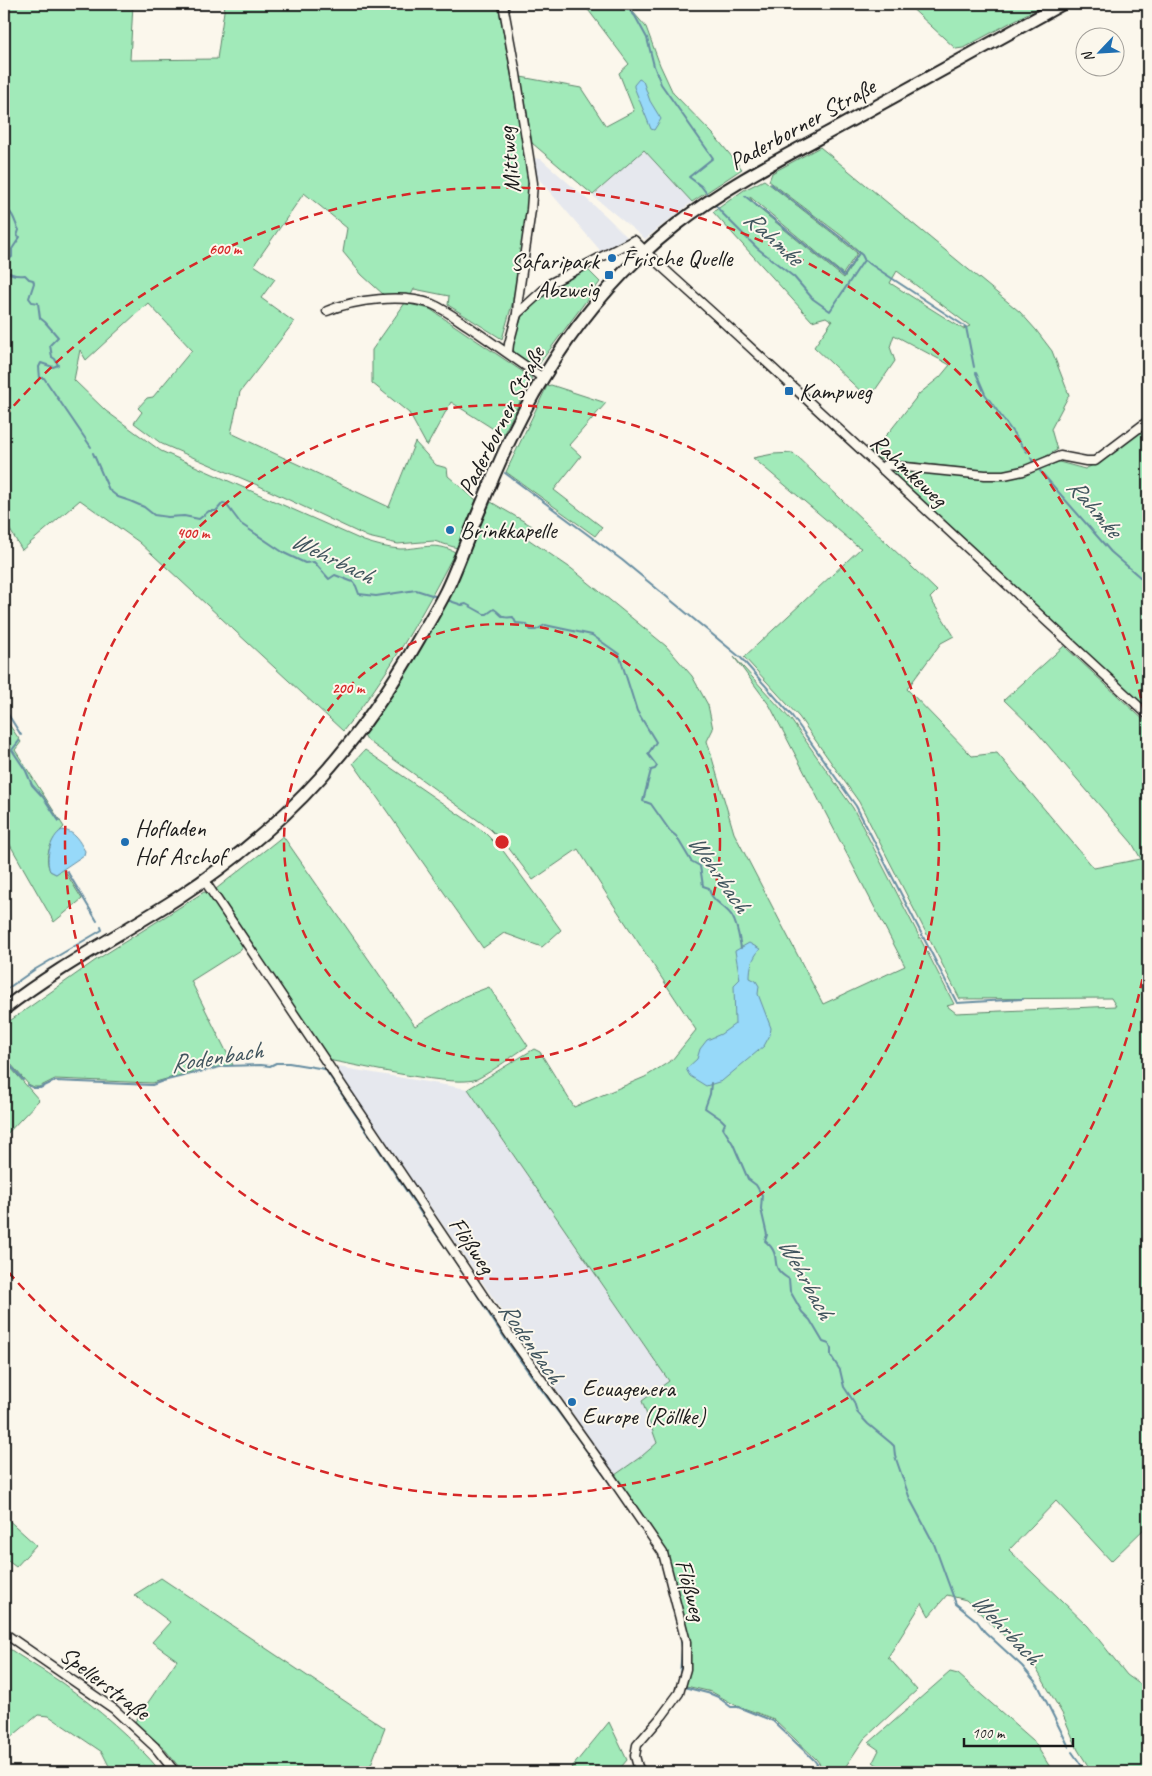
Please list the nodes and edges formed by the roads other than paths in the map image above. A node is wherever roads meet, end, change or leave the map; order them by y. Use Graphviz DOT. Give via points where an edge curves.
graph roads {
  1 [pos="503,4"];
  2 [pos="1062,4"];
  3 [pos="646,252"];
  4 [pos="327,311"];
  5 [pos="517,314"];
  6 [pos="508,352"];
  7 [pos="543,378"];
  8 [pos="1148,421"];
  9 [pos="881,469"];
  10 [pos="1148,715"];
  11 [pos="204,880"];
  12 [pos="4,1009"];
  13 [pos="4,1633"];
  14 [pos="175,1772"];
  15 [pos="642,1772"];
  1 -- 5 [label="street, Mittweg" via="533,183"];
  2 -- 3 [label="main road, Paderborner Straße" via="749,177 676,225"];
  3 -- 5 [label="street" via="634,240 551,283"];
  3 -- 7 [label="main road, Paderborner Straße" via="594,306"];
  3 -- 9 [label="street, Rahmkeweg"];
  4 -- 6 [label="street" via="356,301 423,302 434,305"];
  5 -- 6 [label="street, Mittweg"];
  6 -- 7 [label="street"];
  7 -- 11 [label="main road, Paderborner Straße" via="525,409 446,590 385,695 318,781 289,810"];
  8 -- 9 [label="street" via="1094,461 1060,456 1004,475 885,465"];
  9 -- 10 [label="street, Rahmkeweg"];
  11 -- 12 [label="main road, Paderborner Straße" via="68,964"];
  11 -- 15 [label="street, Flößweg" via="511,1337 662,1553 686,1642 686,1669 679,1693 638,1745 635,1756"];
  13 -- 14 [label="street, Spellerstraße" via="114,1709"];
}
